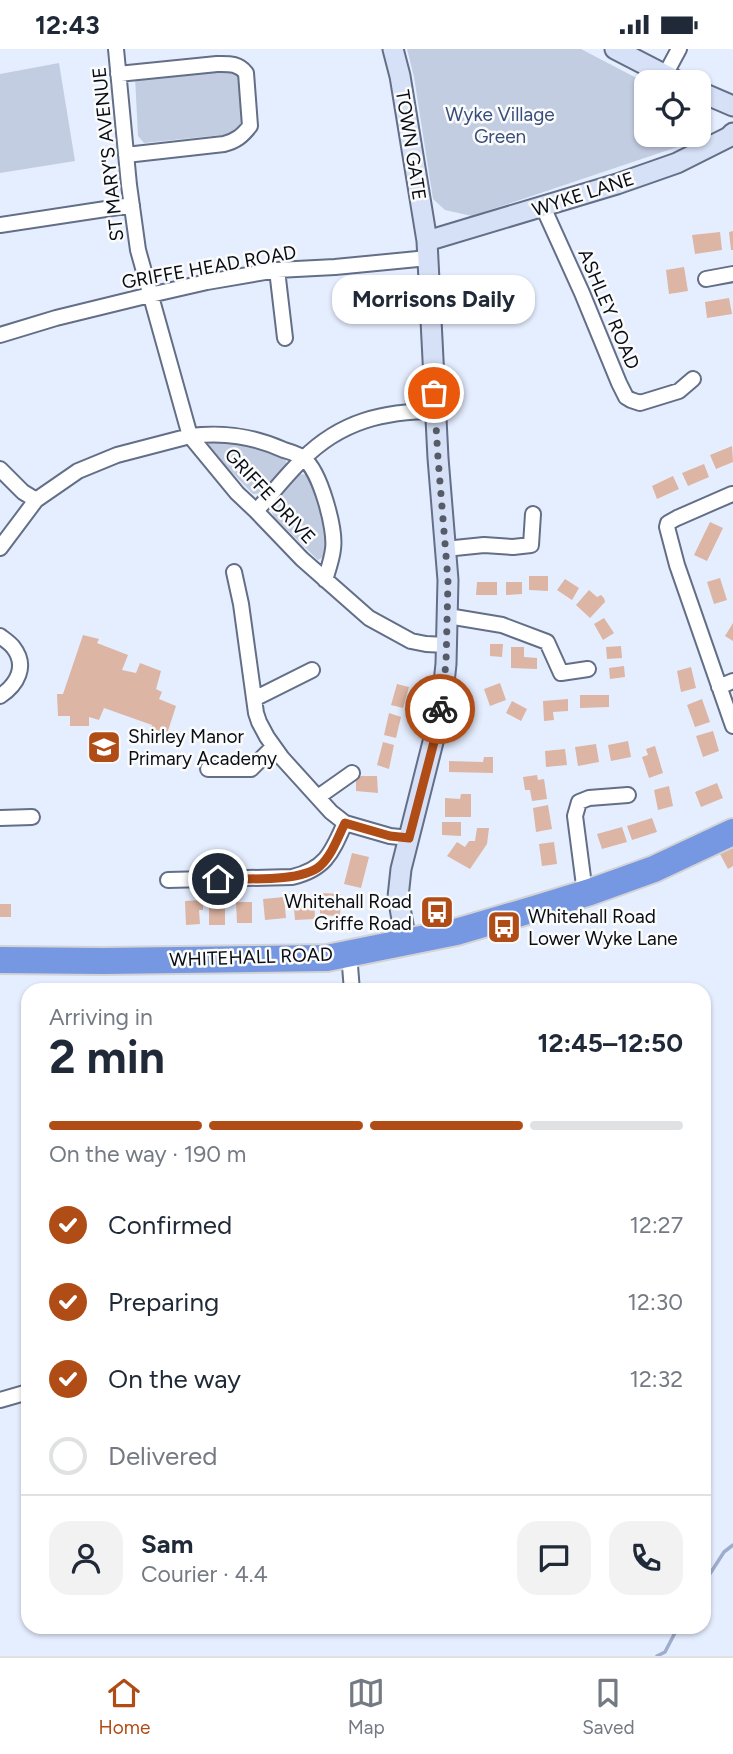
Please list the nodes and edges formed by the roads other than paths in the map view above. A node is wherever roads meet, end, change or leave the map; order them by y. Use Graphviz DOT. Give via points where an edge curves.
graph roads {
  1 [pos="116,49"];
  2 [pos="393,49"];
  3 [pos="615,49"];
  4 [pos="679,49"];
  5 [pos="656,70"];
  6 [pos="674,70"];
  7 [pos="118,74"];
  8 [pos="711,97"];
  9 [pos="733,106"];
  10 [pos="733,133"];
  11 [pos="126,155"];
  12 [pos="132,205"];
  13 [pos="543,207"];
  14 [pos="0,225"];
  15 [pos="428,249"];
  16 [pos="277,269"];
  17 [pos="733,274"];
  18 [pos="706,279"];
  19 [pos="150,295"];
  20 [pos="0,335"];
  21 [pos="285,338"];
  22 [pos="694,379"];
  23 [pos="436,411"];
  24 [pos="190,436"];
  25 [pos="303,458"];
  26 [pos="0,469"];
  27 [pos="733,494"];
  28 [pos="36,500"];
  29 [pos="256,511"];
  30 [pos="533,514"];
  31 [pos="0,548"];
  32 [pos="445,549"];
  33 [pos="234,572"];
  34 [pos="326,580"];
  35 [pos="448,616"];
  36 [pos="0,636"];
  37 [pos="447,645"];
  38 [pos="588,669"];
  39 [pos="312,670"];
  40 [pos="733,681"];
  41 [pos="719,687"];
  42 [pos="0,696"];
  43 [pos="254,699"];
  44 [pos="733,726"];
  45 [pos="274,747"];
  46 [pos="208,769"];
  47 [pos="352,773"];
  48 [pos="628,795"];
  49 [pos="318,797"];
  50 [pos="32,817"];
  51 [pos="0,818"];
  52 [pos="345,823"];
  53 [pos="733,832"];
  54 [pos="409,838"];
  55 [pos="168,880"];
  56 [pos="585,893"];
  57 [pos="406,941"];
  58 [pos="349,954"];
  59 [pos="0,960"];
  60 [pos="351,983"];
  61 [pos="21,1394"];
  62 [pos="0,1400"];
  1 -- 7 [label="street, ST MARY'S AVENUE"];
  2 -- 15 [label="street, TOWN GATE"];
  3 -- 5 [label="street"];
  4 -- 6 [label="street"];
  7 -- 11 [label="street, ST MARY'S AVENUE"];
  7 -- 11 [label="street" via="230,64 246,73 250,126 243,135 224,144"];
  8 -- 9 [label="street"];
  10 -- 13 [label="street, WYKE LANE" via="677,163"];
  11 -- 12 [label="street, ST MARY'S AVENUE"];
  12 -- 14 [label="street"];
  12 -- 19 [label="street, ST MARY'S AVENUE"];
  13 -- 15 [label="street, WYKE LANE"];
  13 -- 22 [label="street, ASHLEY ROAD" via="626,397 640,403 679,391"];
  15 -- 16 [label="street, GRIFFE HEAD ROAD" via="335,267"];
  15 -- 23 [label="street, TOWN GATE"];
  16 -- 19 [label="street, GRIFFE HEAD ROAD"];
  16 -- 21 [label="street"];
  17 -- 18 [label="street"];
  19 -- 20 [label="street, GRIFFE HEAD ROAD"];
  19 -- 24 [label="street, ST MARY'S AVENUE"];
  23 -- 25 [label="street" via="369,418 333,435"];
  23 -- 32 [label="street, TOWN GATE"];
  24 -- 25 [label="street, GRIFFE DRIVE" via="215,433 258,440"];
  24 -- 28 [label="street, GRIFFE DRIVE" via="117,455 78,471"];
  24 -- 29 [label="street, GRIFFE DRIVE"];
  25 -- 29 [label="street"];
  25 -- 34 [label="street, GRIFFE DRIVE" via="324,494 333,531"];
  26 -- 28 [label="street"];
  27 -- 41 [label="street" via="677,518 667,527"];
  28 -- 31 [label="street, GRIFFE DRIVE"];
  29 -- 34 [label="street, GRIFFE DRIVE"];
  30 -- 32 [label="street" via="531,545"];
  32 -- 35 [label="street, TOWN GATE"];
  33 -- 43 [label="street"];
  34 -- 37 [label="street, GRIFFE DRIVE" via="369,618 411,641"];
  35 -- 37 [label="street, TOWN GATE"];
  35 -- 38 [label="street" via="502,625 547,642 561,673"];
  36 -- 42 [label="street" via="13,647 19,671 17,682"];
  37 -- 54 [label="street, TOWN GATE" via="435,738"];
  39 -- 43 [label="street"];
  40 -- 41 [label="street"];
  41 -- 44 [label="street"];
  43 -- 45 [label="street" via="259,722"];
  45 -- 46 [label="street" via="251,769"];
  45 -- 49 [label="street"];
  47 -- 49 [label="street"];
  48 -- 56 [label="street" via="589,798 576,807"];
  49 -- 52 [label="street"];
  50 -- 51 [label="street"];
  52 -- 54 [label="street"];
  52 -- 55 [label="street" via="324,862 303,874"];
  53 -- 56 [label="highway, WHITEHALL ROAD" via="654,869"];
  54 -- 57 [label="street, TOWN GATE" via="398,897"];
  56 -- 57 [label="highway, WHITEHALL ROAD" via="456,932"];
  57 -- 58 [label="highway, WHITEHALL ROAD"];
  58 -- 59 [label="highway, WHITEHALL ROAD" via="327,958"];
  58 -- 60 [label="street"];
  61 -- 62 [label="street"];
}
